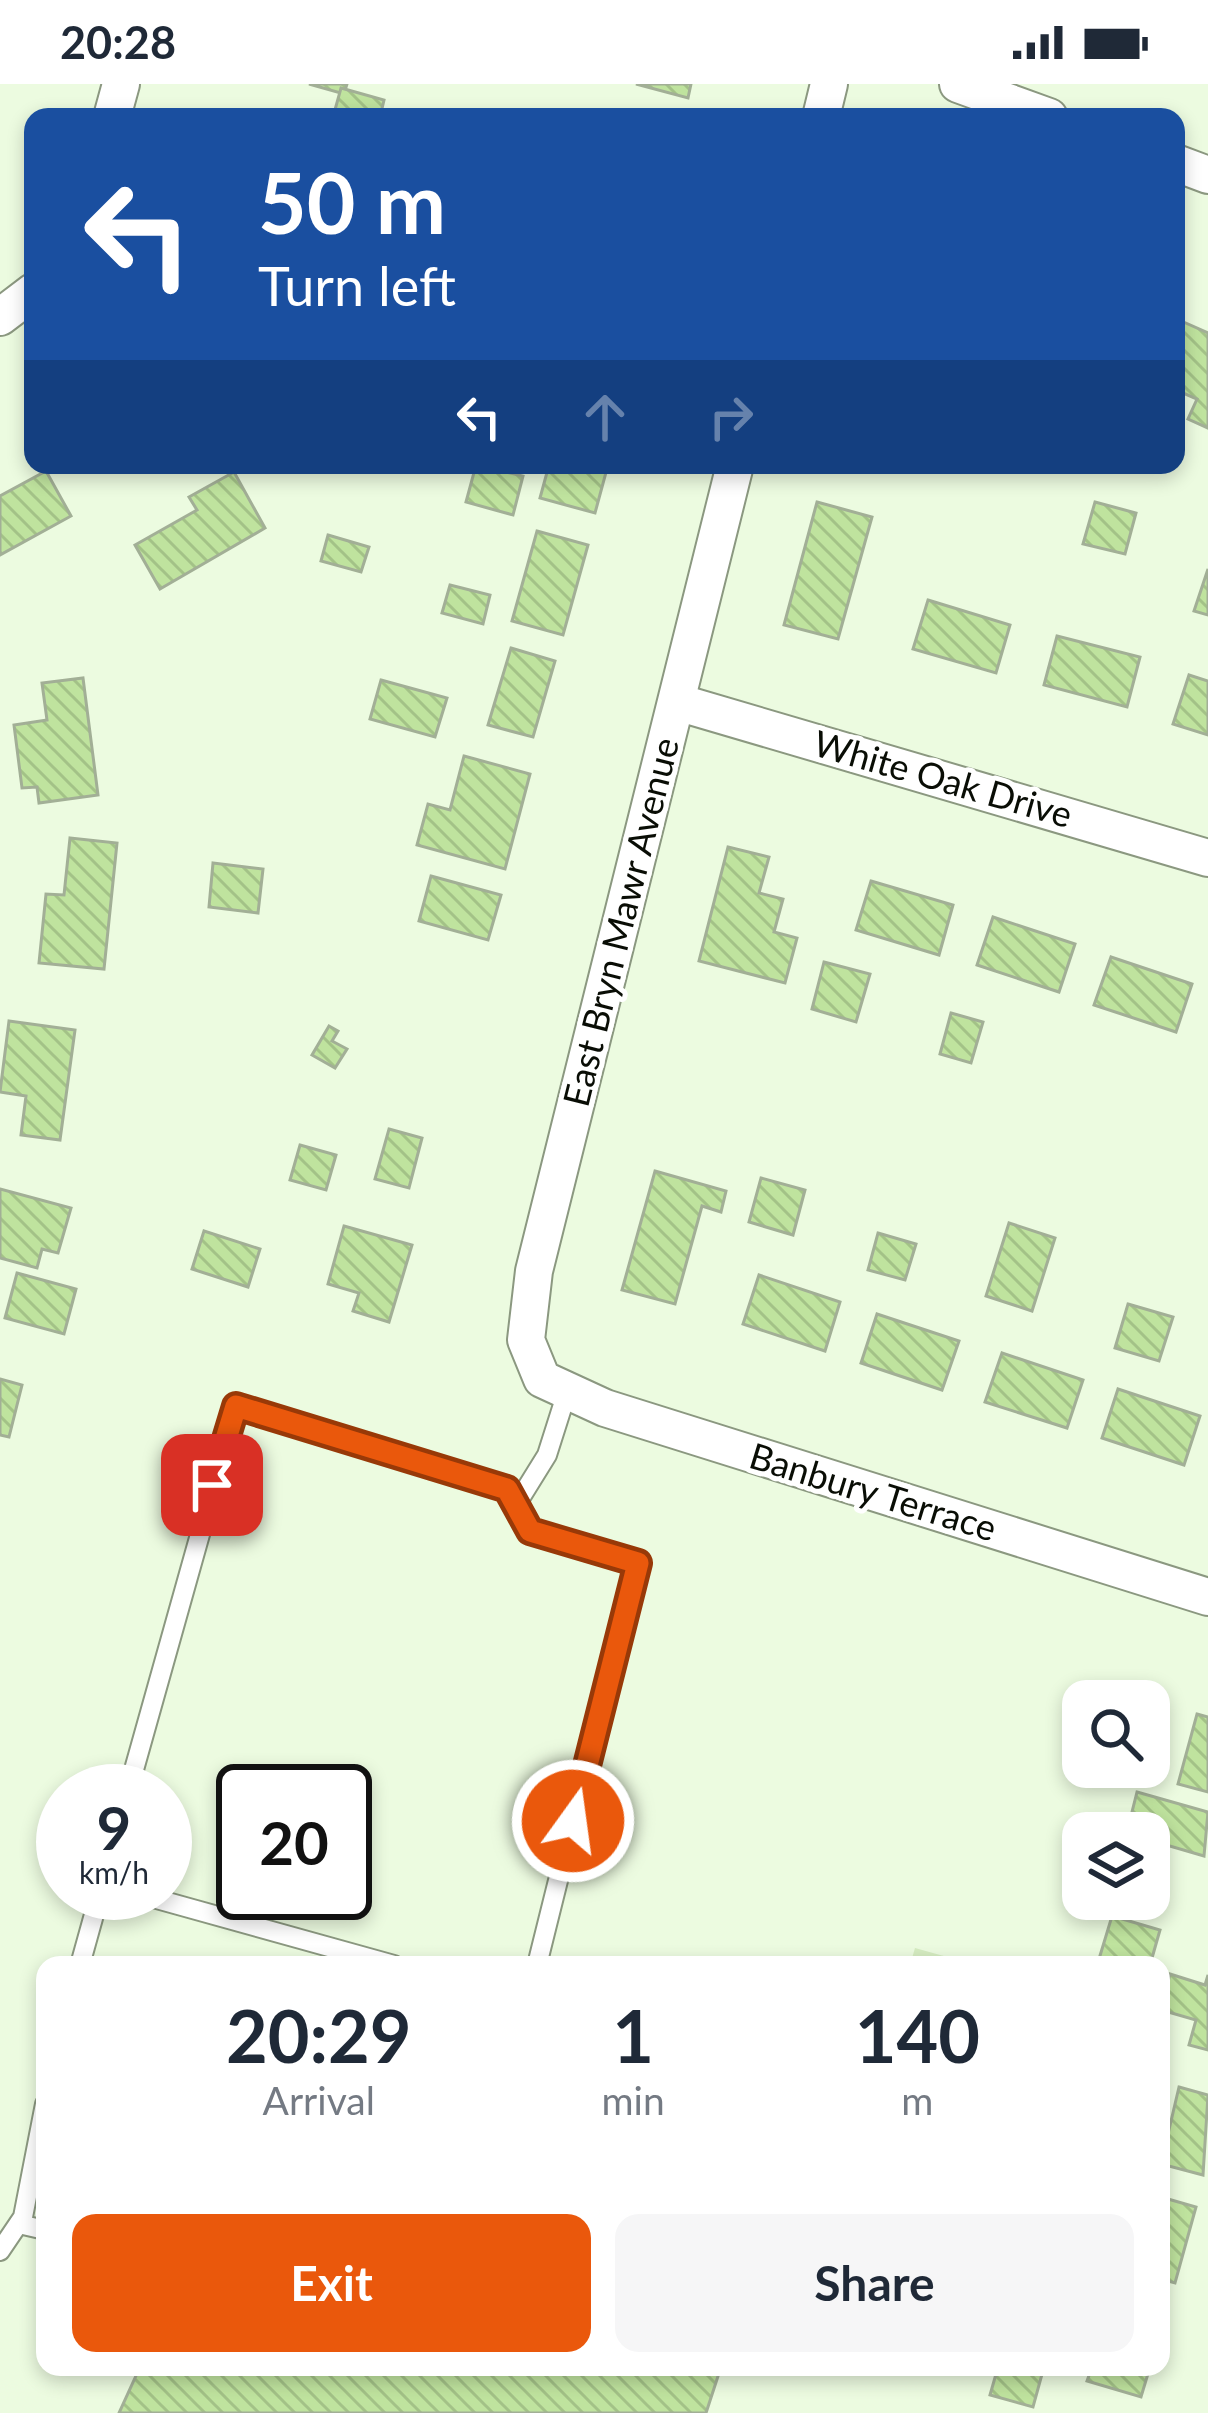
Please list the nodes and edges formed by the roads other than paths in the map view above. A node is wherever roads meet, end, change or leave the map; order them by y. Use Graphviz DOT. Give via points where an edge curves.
graph roads {
  1 [pos="958,84"];
  2 [pos="1024,108"];
  3 [pos="733,474"];
  4 [pos="677,703"];
  5 [pos="1208,858"];
  6 [pos="555,1385"];
  7 [pos="516,1504"];
  8 [pos="1208,1597"];
  9 [pos="136,1764"];
  10 [pos="192,1908"];
  11 [pos="92,1920"];
  12 [pos="320,1943"];
  13 [pos="82,1956"];
  14 [pos="316,1956"];
  15 [pos="364,1956"];
  16 [pos="539,1956"];
  17 [pos="36,2146"];
  18 [pos="19,2224"];
  19 [pos="36,2228"];
  20 [pos="0,2251"];
  1 -- 2 [label="street"];
  3 -- 4 [label="street, East Bryn Mawr Avenue"];
  4 -- 5 [label="street, White Oak Drive"];
  4 -- 6 [label="street, East Bryn Mawr Avenue" via="533,1271 526,1340"];
  6 -- 7 [label="lane" via="547,1456"];
  6 -- 8 [label="street, Banbury Terrace"];
  7 -- 9 [label="lane" via="507,1489 236,1406"];
  7 -- 16 [label="lane" via="530,1531 638,1563"];
  10 -- 12 [label="lane"];
  11 -- 13 [label="lane"];
  12 -- 14 [label="lane"];
  12 -- 15 [label="lane"];
  17 -- 18 [label="lane"];
  18 -- 19 [label="lane"];
  18 -- 20 [label="lane"];
}
